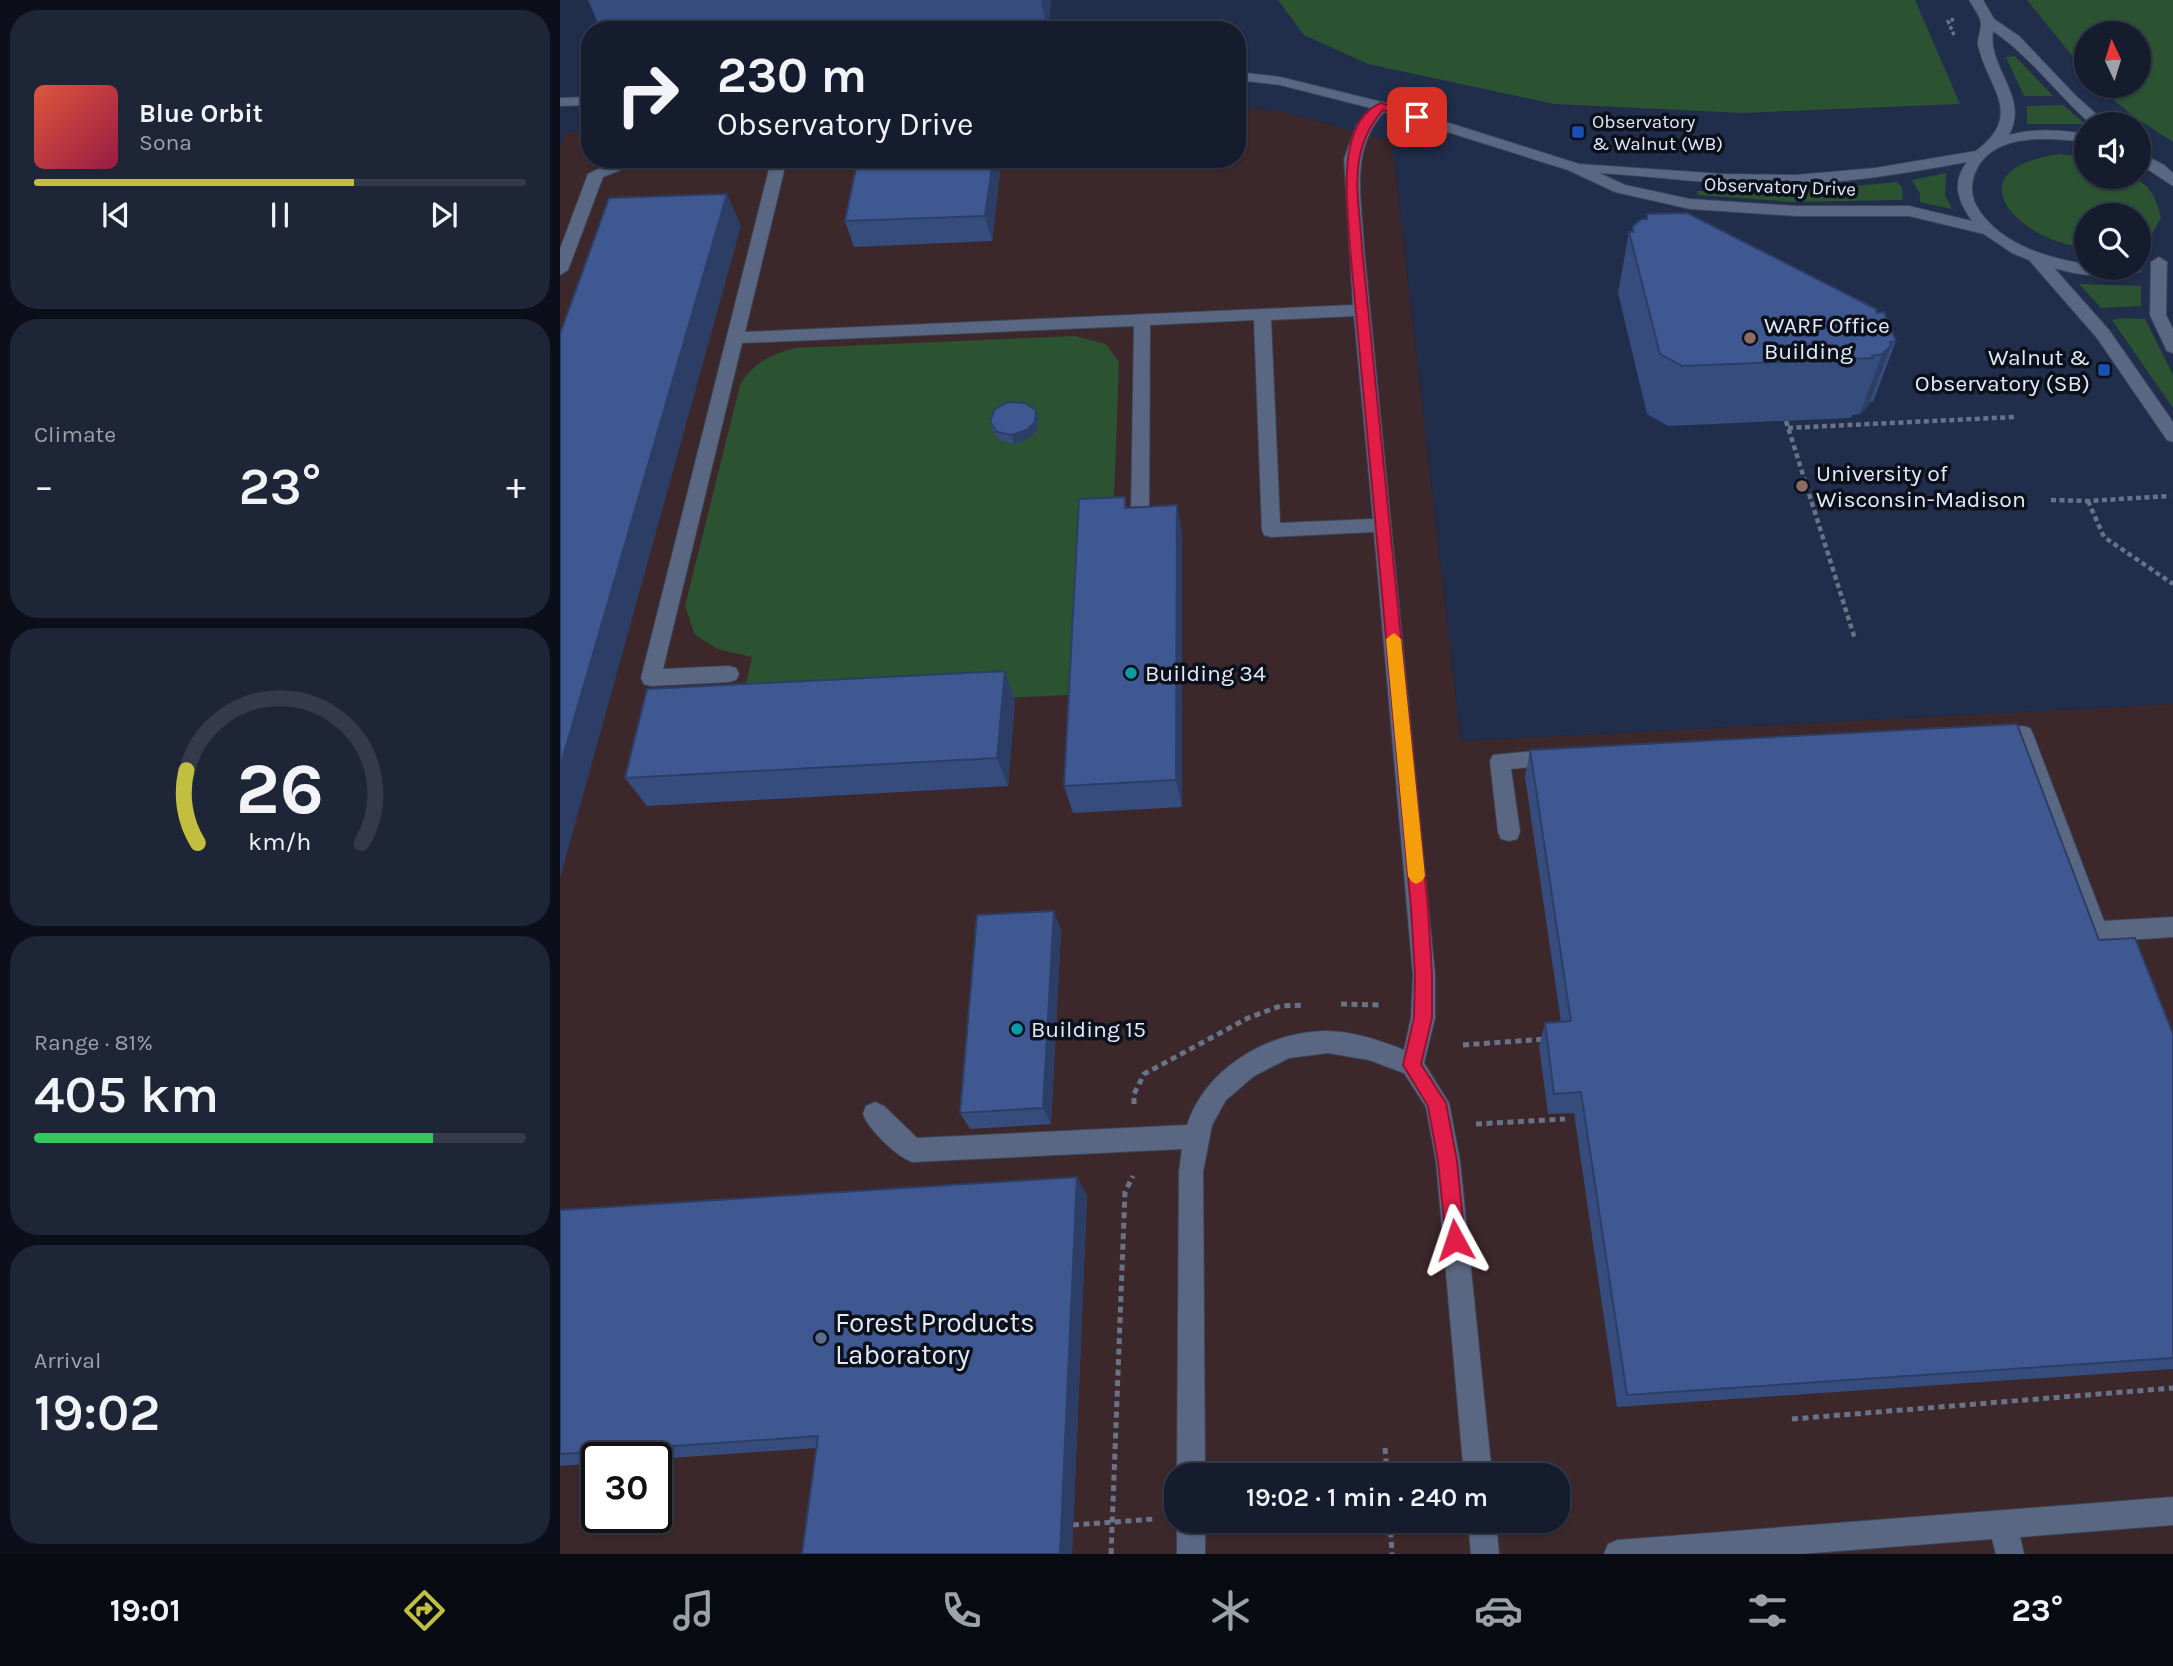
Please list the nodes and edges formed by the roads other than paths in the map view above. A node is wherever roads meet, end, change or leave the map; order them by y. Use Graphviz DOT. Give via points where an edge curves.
graph roads {
  1 [pos="1976,0"];
  2 [pos="1988,22"];
  3 [pos="1246,77"];
  4 [pos="581,101"];
  5 [pos="560,102"];
  6 [pos="1381,106"];
  7 [pos="2086,112"];
  8 [pos="2074,136"];
  9 [pos="1994,145"];
  10 [pos="1978,155"];
  11 [pos="1573,167"];
  12 [pos="611,168"];
  13 [pos="777,168"];
  14 [pos="2166,169"];
  15 [pos="2173,181"];
  16 [pos="1988,230"];
  17 [pos="2035,257"];
  18 [pos="2166,257"];
  19 [pos="2074,268"];
  20 [pos="560,270"];
  21 [pos="1362,310"];
  22 [pos="1262,315"];
  23 [pos="1142,320"];
  24 [pos="735,338"];
  25 [pos="2173,347"];
  26 [pos="2173,436"];
  27 [pos="1140,515"];
  28 [pos="1383,525"];
  29 [pos="729,674"];
  30 [pos="1968,737"];
  31 [pos="1583,757"];
  32 [pos="1509,832"];
  33 [pos="2173,928"];
  34 [pos="1412,1065"];
  35 [pos="875,1114"];
  36 [pos="1196,1136"];
  37 [pos="1191,1463"];
  38 [pos="1477,1463"];
  39 [pos="2173,1511"];
  40 [pos="2002,1524"];
  41 [pos="1191,1533"];
  42 [pos="1483,1533"];
  43 [pos="1191,1554"];
  44 [pos="1485,1554"];
  45 [pos="1618,1554"];
  46 [pos="2010,1554"];
  1 -- 2 [label="street"];
  2 -- 7 [label="street" via="2014,40"];
  2 -- 9 [label="street" via="1984,42 2004,89 2008,117 2006,132"];
  3 -- 6 [label="street, Observatory Drive"];
  4 -- 5 [label="street"];
  6 -- 11 [label="street, Observatory Drive"];
  6 -- 21 [label="street" via="1363,126 1352,159"];
  8 -- 9 [label="street" via="2023,135"];
  9 -- 10 [label="street"];
  10 -- 11 [label="street, Observatory Drive" via="1831,179 1760,180"];
  10 -- 16 [label="street" via="1965,177 1968,203"];
  11 -- 16 [label="street, Observatory Drive" via="1620,189 1690,204 1796,211 1909,211"];
  12 -- 20 [label="street" via="596,174"];
  13 -- 24 [label="street"];
  14 -- 15 [label="street"];
  16 -- 17 [label="street"];
  17 -- 19 [label="street"];
  17 -- 26 [label="street" via="2103,334"];
  18 -- 25 [label="street" via="2158,314"];
  21 -- 22 [label="street"];
  21 -- 28 [label="street"];
  22 -- 23 [label="street"];
  22 -- 28 [label="street" via="1271,530"];
  23 -- 24 [label="street"];
  23 -- 27 [label="street"];
  24 -- 29 [label="street" via="651,678"];
  28 -- 34 [label="street" via="1424,975 1423,1018"];
  30 -- 33 [label="street" via="2023,734 2097,932"];
  31 -- 32 [label="street" via="1500,761"];
  34 -- 36 [label="street" via="1371,1048 1310,1041 1269,1053 1226,1081 1206,1109"];
  34 -- 38 [label="street" via="1437,1103 1448,1161"];
  35 -- 36 [label="street" via="912,1150"];
  36 -- 37 [label="street" via="1191,1172"];
  39 -- 40 [label="street"];
  40 -- 45 [label="street"];
  40 -- 46 [label="street"];
  41 -- 43 [label="street"];
  42 -- 44 [label="street"];
}
